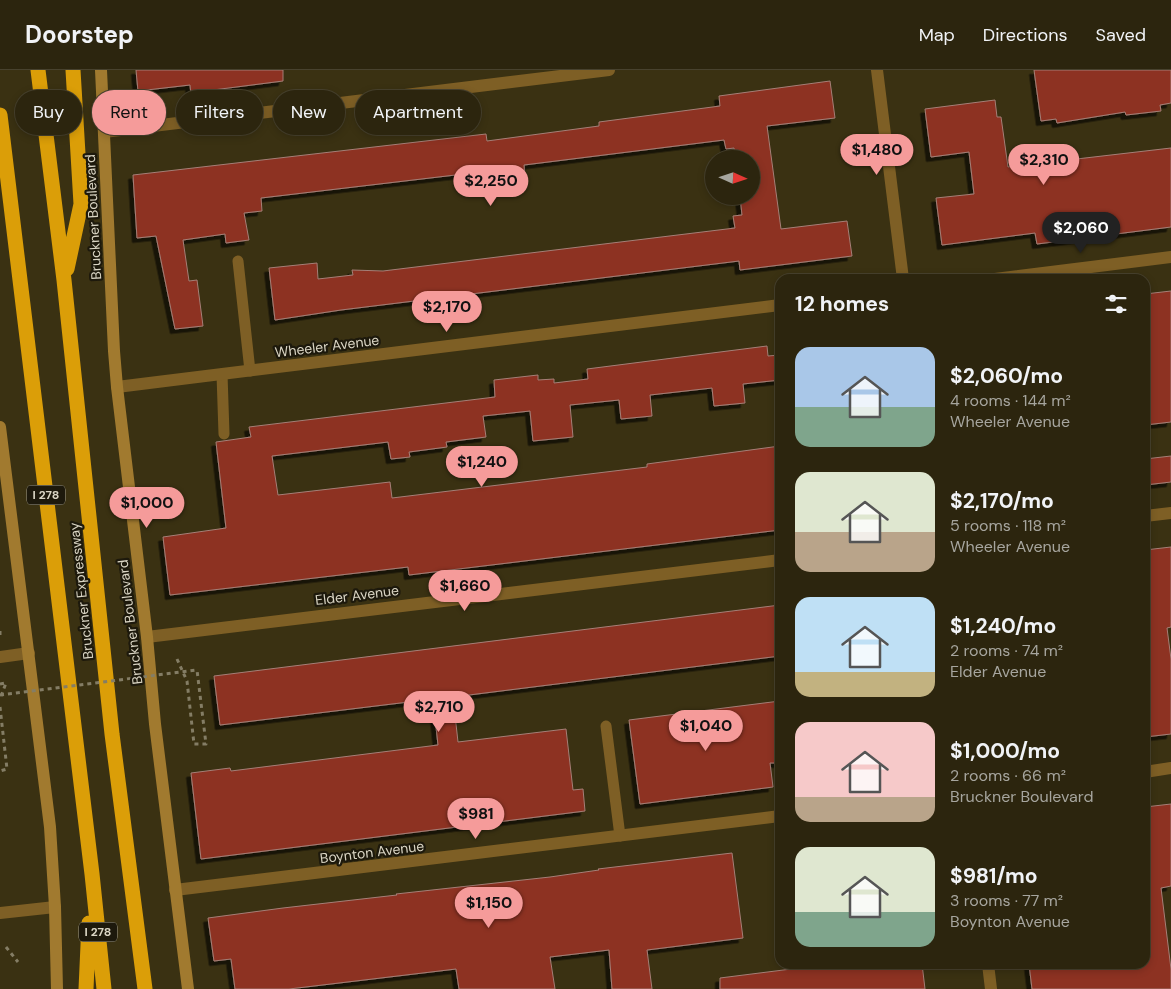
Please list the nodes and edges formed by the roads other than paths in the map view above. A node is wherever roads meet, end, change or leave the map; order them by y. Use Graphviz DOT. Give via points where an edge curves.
graph roads {
  1 [pos="38,70"];
  2 [pos="73,70"];
  3 [pos="101,70"];
  4 [pos="609,70"];
  5 [pos="877,70"];
  6 [pos="102,90"];
  7 [pos="0,115"];
  8 [pos="166,124"];
  9 [pos="104,135"];
  10 [pos="1171,257"];
  11 [pos="238,261"];
  12 [pos="902,274"];
  13 [pos="1035,274"];
  14 [pos="64,280"];
  15 [pos="775,306"];
  16 [pos="250,371"];
  17 [pos="222,374"];
  18 [pos="117,387"];
  19 [pos="0,427"];
  20 [pos="224,434"];
  21 [pos="2,452"];
  22 [pos="6,511"];
  23 [pos="1171,513"];
  24 [pos="1150,515"];
  25 [pos="775,561"];
  26 [pos="147,636"];
  27 [pos="29,653"];
  28 [pos="0,657"];
  29 [pos="606,726"];
  30 [pos="1171,768"];
  31 [pos="1150,771"];
  32 [pos="775,817"];
  33 [pos="620,836"];
  34 [pos="92,874"];
  35 [pos="176,890"];
  36 [pos="55,907"];
  37 [pos="0,913"];
  38 [pos="989,969"];
  39 [pos="57,989"];
  40 [pos="86,989"];
  41 [pos="104,989"];
  42 [pos="145,989"];
  43 [pos="188,989"];
  44 [pos="991,989"];
  1 -- 14 [label="highway, Bruckner Expressway / I 278"];
  2 -- 14 [label="highway" via="81,204"];
  3 -- 6 [label="main road, Bruckner Boulevard"];
  4 -- 8 [label="street"];
  5 -- 12 [label="street"];
  7 -- 34 [label="highway, Bruckner Expressway / I 278"];
  9 -- 18 [label="main road, Bruckner Boulevard"];
  10 -- 13 [label="street"];
  11 -- 16 [label="lane"];
  14 -- 42 [label="highway, Bruckner Expressway / I 278" via="112,734"];
  15 -- 16 [label="street, Wheeler Avenue"];
  16 -- 17 [label="street, Wheeler Avenue"];
  17 -- 18 [label="street, Wheeler Avenue"];
  17 -- 20 [label="lane"];
  18 -- 26 [label="main road, Bruckner Boulevard"];
  19 -- 21 [label="main road"];
  21 -- 22 [label="main road"];
  22 -- 27 [label="main road"];
  23 -- 24 [label="street"];
  25 -- 26 [label="street, Elder Avenue"];
  26 -- 35 [label="main road, Bruckner Boulevard"];
  27 -- 28 [label="street"];
  27 -- 36 [label="main road" via="50,827"];
  29 -- 33 [label="lane"];
  30 -- 31 [label="street"];
  32 -- 33 [label="street, Boynton Avenue"];
  33 -- 35 [label="street, Boynton Avenue"];
  34 -- 40 [label="highway"];
  34 -- 41 [label="highway, Bruckner Expressway / I 278"];
  35 -- 43 [label="main road, Bruckner Boulevard"];
  36 -- 37 [label="street"];
  36 -- 39 [label="main road"];
  38 -- 44 [label="street"];
}
